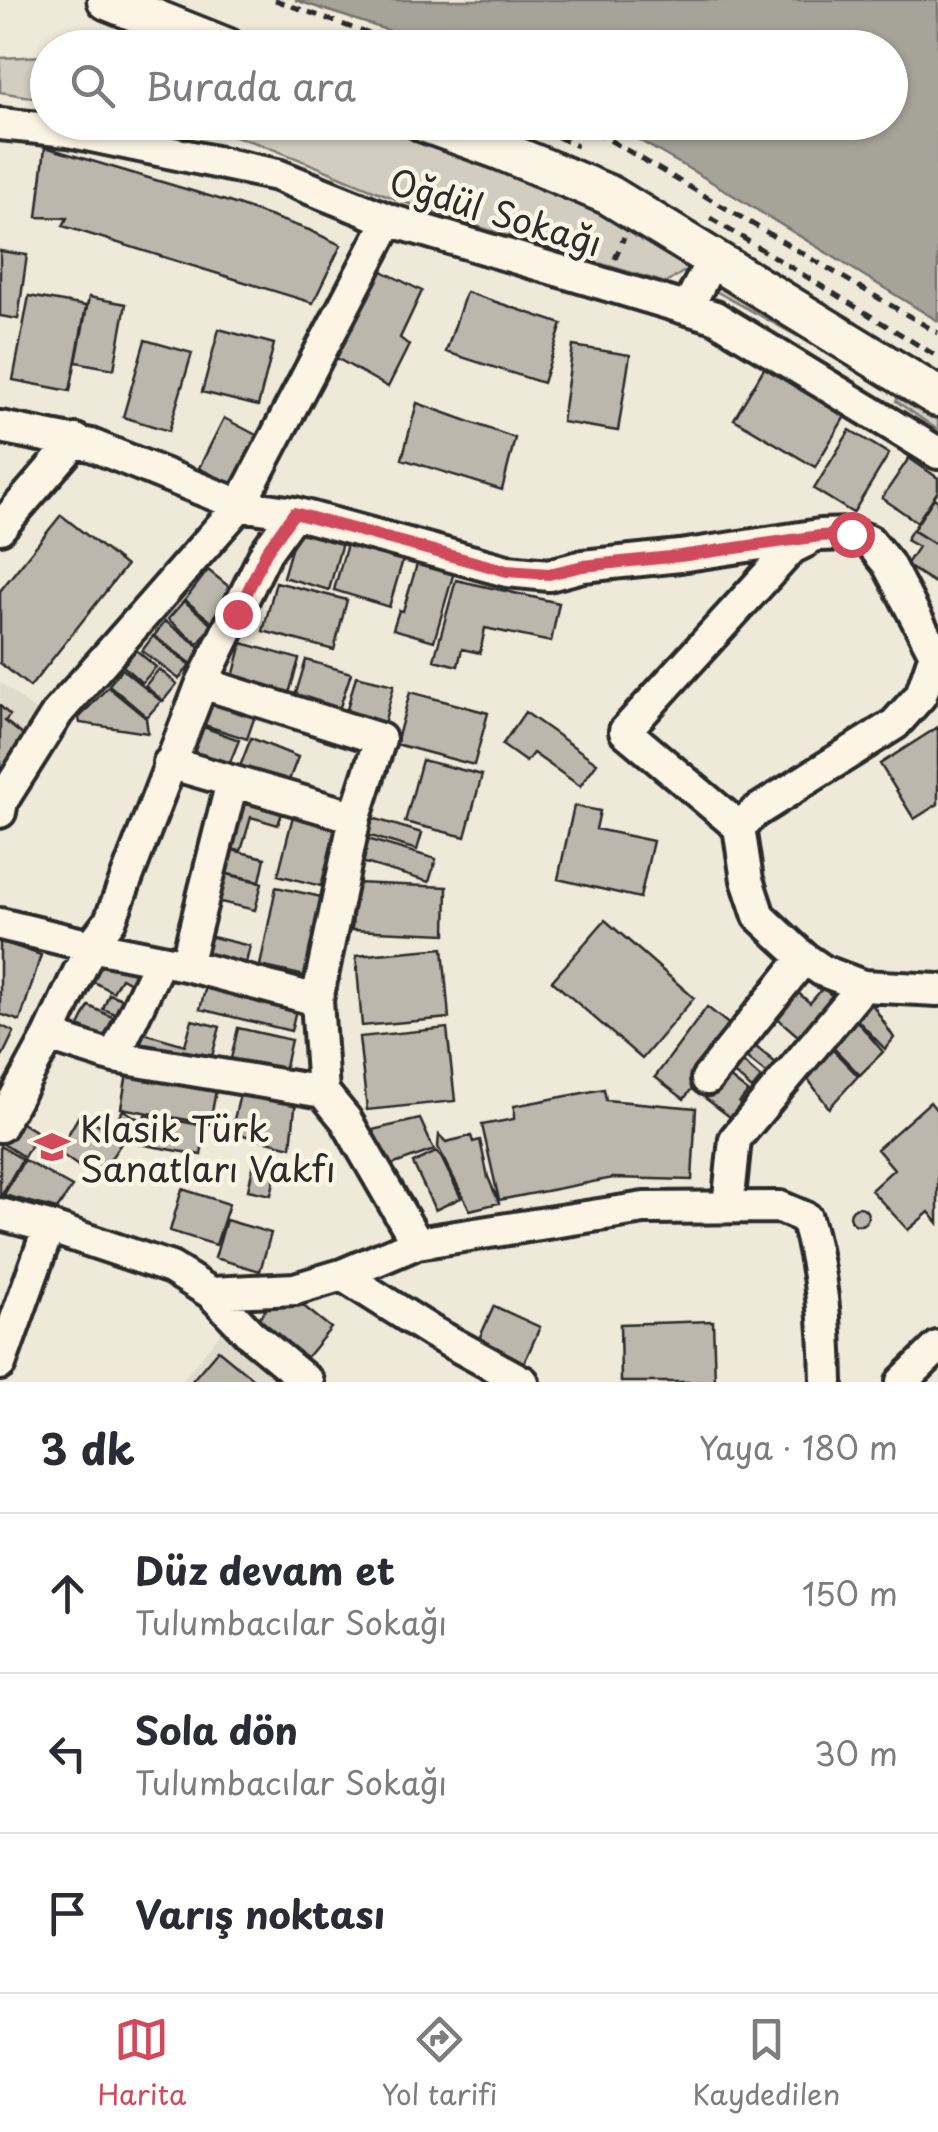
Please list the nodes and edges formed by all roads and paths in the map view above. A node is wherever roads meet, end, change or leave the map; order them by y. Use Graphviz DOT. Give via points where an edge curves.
graph roads {
  1 [pos="107,0"];
  2 [pos="276,0"];
  3 [pos="181,30"];
  4 [pos="358,30"];
  5 [pos="0,124"];
  6 [pos="30,127"];
  7 [pos="112,140"];
  8 [pos="472,140"];
  9 [pos="539,140"];
  10 [pos="609,140"];
  11 [pos="634,211"];
  12 [pos="389,220"];
  13 [pos="713,258"];
  14 [pos="605,285"];
  15 [pos="687,308"];
  16 [pos="938,333"];
  17 [pos="938,369"];
  18 [pos="938,396"];
  19 [pos="0,427"];
  20 [pos="76,440"];
  21 [pos="938,452"];
  22 [pos="240,505"];
  23 [pos="294,513"];
  24 [pos="0,528"];
  25 [pos="820,536"];
  26 [pos="936,650"];
  27 [pos="202,682"];
  28 [pos="169,764"];
  29 [pos="232,782"];
  30 [pos="0,812"];
  31 [pos="355,817"];
  32 [pos="739,827"];
  33 [pos="0,924"];
  34 [pos="90,946"];
  35 [pos="804,958"];
  36 [pos="173,963"];
  37 [pos="863,986"];
  38 [pos="938,990"];
  39 [pos="318,1000"];
  40 [pos="49,1036"];
  41 [pos="114,1057"];
  42 [pos="707,1078"];
  43 [pos="323,1092"];
  44 [pos="8,1096"];
  45 [pos="0,1126"];
  46 [pos="728,1207"];
  47 [pos="0,1214"];
  48 [pos="49,1228"];
  49 [pos="417,1242"];
  50 [pos="342,1275"];
  51 [pos="211,1294"];
  52 [pos="938,1347"];
  53 [pos="0,1364"];
  54 [pos="308,1382"];
  55 [pos="523,1382"];
  56 [pos="827,1382"];
  57 [pos="902,1382"];
  1 -- 3 [label="main road"];
  2 -- 4 [label="path"];
  5 -- 6 [label="street, Oğdül Sokağı"];
  7 -- 12 [label="street, Oğdül Sokağı" via="277,174"];
  8 -- 11 [label="main road"];
  9 -- 17 [label="main road" via="725,240"];
  10 -- 16 [label="path"];
  11 -- 13 [label="main road"];
  11 -- 14 [label="path"];
  12 -- 14 [label="street, Oğdül Sokağı"];
  12 -- 22 [label="street"];
  13 -- 15 [label="street"];
  13 -- 18 [label="main road"];
  14 -- 15 [label="street, Oğdül Sokağı"];
  15 -- 21 [label="street, Oğdül Sokağı" via="714,317"];
  19 -- 20 [label="street"];
  20 -- 22 [label="street"];
  20 -- 24 [label="street"];
  22 -- 23 [label="street"];
  22 -- 30 [label="street" via="58,712"];
  23 -- 25 [label="street" via="507,571 549,574"];
  23 -- 27 [label="street" via="266,552"];
  25 -- 26 [label="street" via="868,540"];
  25 -- 32 [label="street" via="792,548 626,731"];
  26 -- 32 [label="street" via="921,694 895,724"];
  27 -- 28 [label="street"];
  27 -- 31 [label="street" via="380,739"];
  28 -- 29 [label="street"];
  28 -- 34 [label="street" via="110,921"];
  29 -- 31 [label="street"];
  29 -- 36 [label="street"];
  31 -- 39 [label="street"];
  32 -- 35 [label="street" via="759,916"];
  33 -- 34 [label="street"];
  34 -- 36 [label="street"];
  34 -- 40 [label="street"];
  35 -- 37 [label="street"];
  35 -- 42 [label="street"];
  36 -- 39 [label="street"];
  36 -- 41 [label="street"];
  37 -- 38 [label="street"];
  37 -- 46 [label="street" via="735,1139"];
  39 -- 43 [label="street"];
  40 -- 41 [label="street"];
  40 -- 44 [label="street"];
  41 -- 43 [label="street"];
  43 -- 49 [label="street"];
  44 -- 45 [label="street"];
  46 -- 49 [label="street" via="644,1208"];
  46 -- 56 [label="street" via="780,1208 806,1218 826,1320"];
  47 -- 48 [label="street"];
  48 -- 51 [label="street" via="171,1268"];
  48 -- 53 [label="street"];
  49 -- 50 [label="street"];
  50 -- 51 [label="street" via="295,1288"];
  50 -- 55 [label="street"];
  51 -- 54 [label="street"];
  52 -- 57 [label="street"];
}
